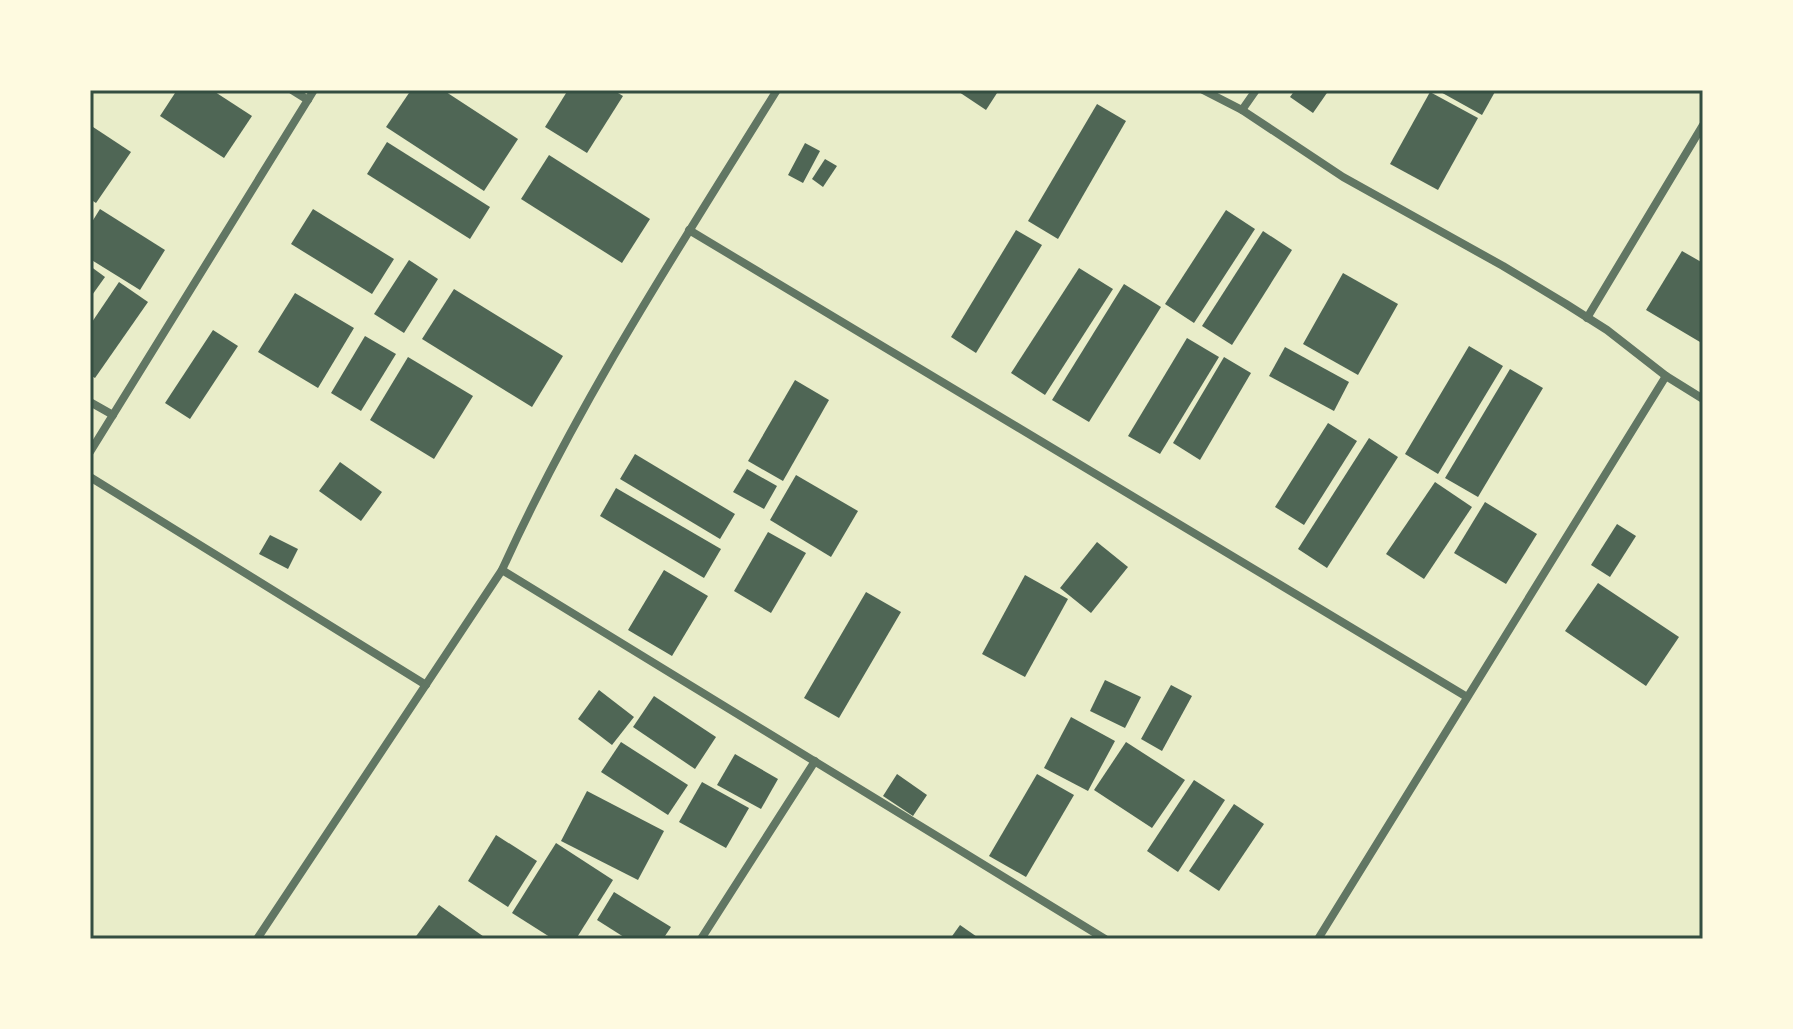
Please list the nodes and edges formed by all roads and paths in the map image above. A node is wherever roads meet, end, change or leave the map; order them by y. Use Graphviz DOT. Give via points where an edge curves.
graph roads {
  1 [pos="292,90"];
  2 [pos="314,90"];
  3 [pos="777,90"];
  4 [pos="1203,90"];
  5 [pos="1256,90"];
  6 [pos="308,100"];
  7 [pos="1242,110"];
  8 [pos="1703,125"];
  9 [pos="689,230"];
  10 [pos="1587,318"];
  11 [pos="1666,376"];
  12 [pos="1703,399"];
  13 [pos="90,402"];
  14 [pos="113,415"];
  15 [pos="90,452"];
  16 [pos="90,477"];
  17 [pos="502,570"];
  18 [pos="426,685"];
  19 [pos="1467,697"];
  20 [pos="815,761"];
  21 [pos="257,939"];
  22 [pos="701,939"];
  23 [pos="1105,939"];
  24 [pos="1318,939"];
  1 -- 6 [label="street"];
  2 -- 6 [label="street"];
  3 -- 9 [label="street"];
  4 -- 7 [label="street"];
  5 -- 7 [label="street"];
  6 -- 14 [label="street"];
  7 -- 10 [label="street" via="1343,177"];
  8 -- 10 [label="street"];
  9 -- 17 [label="street" via="532,503"];
  9 -- 19 [label="street"];
  10 -- 11 [label="street"];
  11 -- 12 [label="street"];
  11 -- 19 [label="street"];
  13 -- 14 [label="street"];
  14 -- 15 [label="street"];
  16 -- 18 [label="street"];
  17 -- 18 [label="street"];
  17 -- 20 [label="street"];
  18 -- 21 [label="street"];
  19 -- 24 [label="street"];
  20 -- 22 [label="street"];
  20 -- 23 [label="street"];
}
